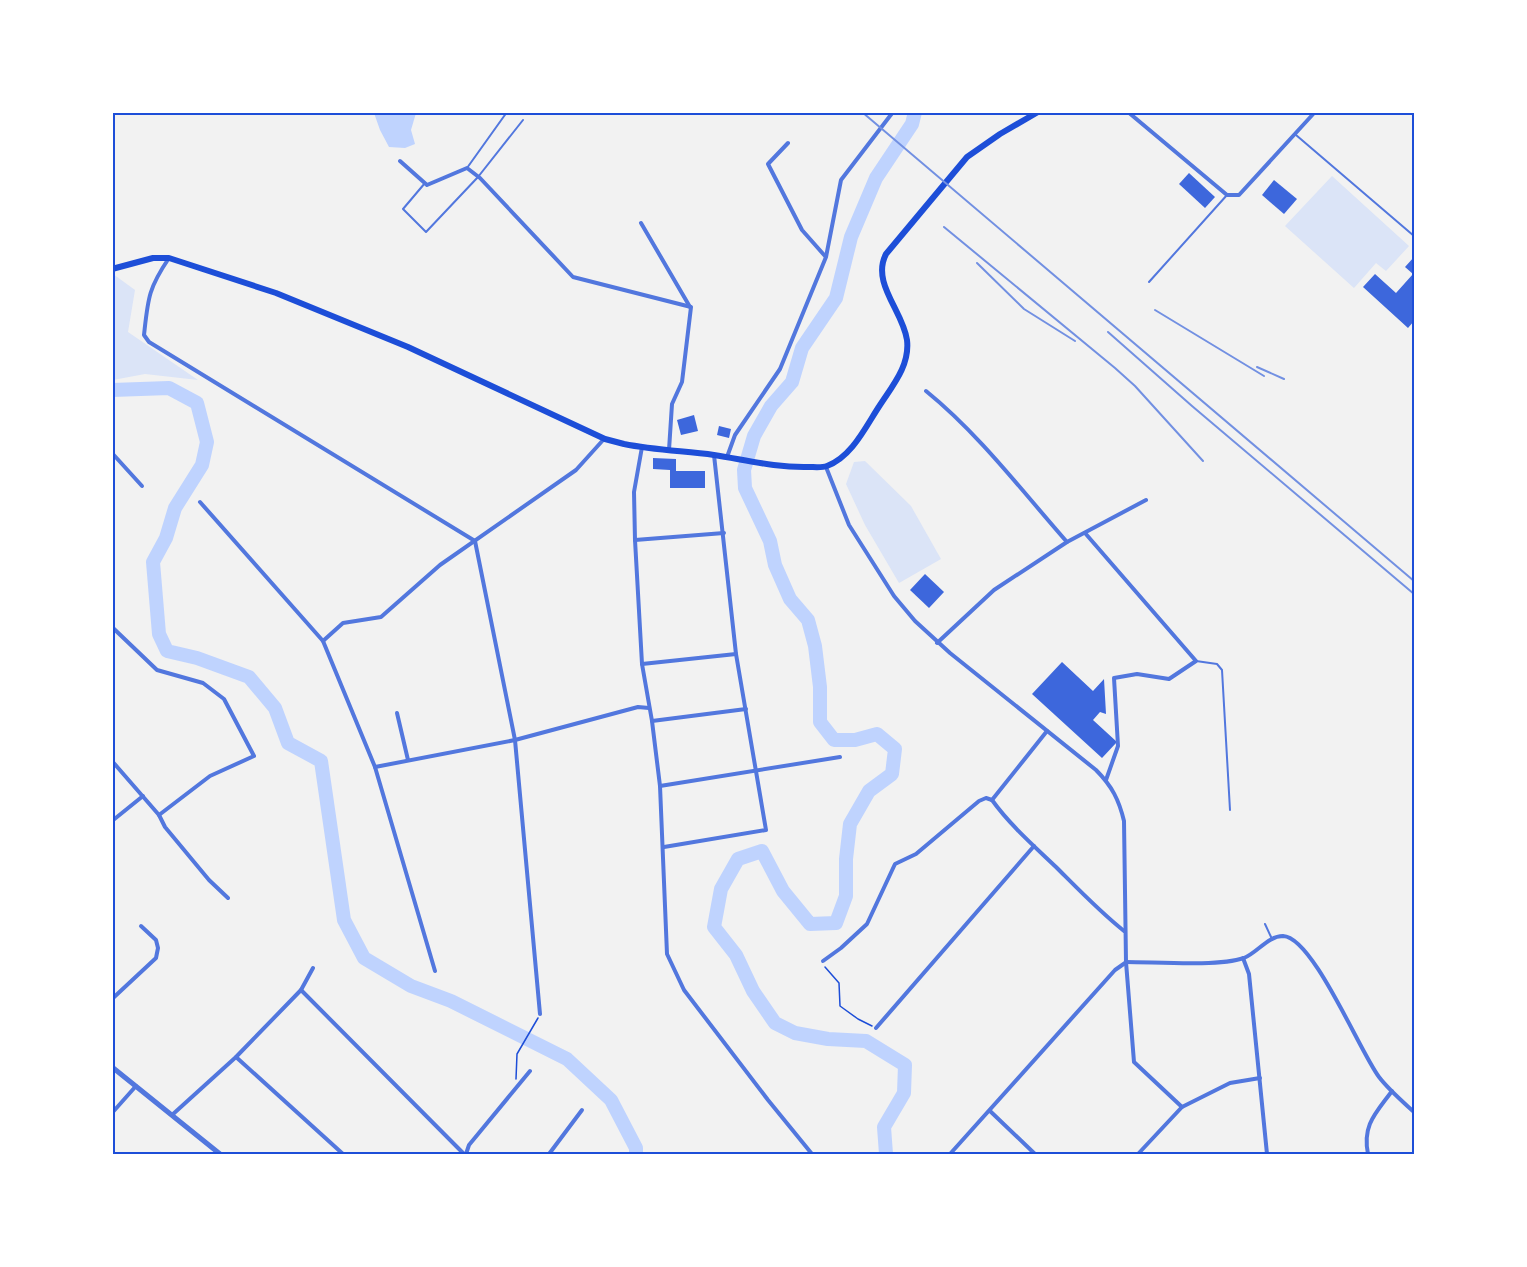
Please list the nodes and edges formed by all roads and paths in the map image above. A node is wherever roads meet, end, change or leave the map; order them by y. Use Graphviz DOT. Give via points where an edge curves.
graph roads {
  1 [pos="507,112"];
  2 [pos="893,112"];
  3 [pos="1038,112"];
  4 [pos="1128,112"];
  5 [pos="1315,112"];
  6 [pos="523,120"];
  7 [pos="1296,135"];
  8 [pos="788,143"];
  9 [pos="400,161"];
  10 [pos="467,168"];
  11 [pos="478,177"];
  12 [pos="424,183"];
  13 [pos="1227,195"];
  14 [pos="641,223"];
  15 [pos="1414,236"];
  16 [pos="826,257"];
  17 [pos="169,258"];
  18 [pos="112,269"];
  19 [pos="1149,282"];
  20 [pos="691,308"];
  21 [pos="926,391"];
  22 [pos="604,439"];
  23 [pos="642,447"];
  24 [pos="669,450"];
  25 [pos="112,453"];
  26 [pos="714,455"];
  27 [pos="726,458"];
  28 [pos="826,467"];
  29 [pos="142,486"];
  30 [pos="1146,500"];
  31 [pos="200,502"];
  32 [pos="724,532"];
  33 [pos="1085,533"];
  34 [pos="635,540"];
  35 [pos="475,541"];
  36 [pos="1067,542"];
  37 [pos="112,627"];
  38 [pos="323,641"];
  39 [pos="937,643"];
  40 [pos="736,654"];
  41 [pos="1196,660"];
  42 [pos="642,664"];
  43 [pos="649,708"];
  44 [pos="746,710"];
  45 [pos="397,713"];
  46 [pos="652,721"];
  47 [pos="1047,731"];
  48 [pos="515,740"];
  49 [pos="840,758"];
  50 [pos="408,760"];
  51 [pos="112,761"];
  52 [pos="375,767"];
  53 [pos="757,771"];
  54 [pos="1106,780"];
  55 [pos="660,786"];
  56 [pos="143,796"];
  57 [pos="992,800"];
  58 [pos="1230,810"];
  59 [pos="159,815"];
  60 [pos="112,821"];
  61 [pos="1034,846"];
  62 [pos="664,847"];
  63 [pos="228,898"];
  64 [pos="1265,924"];
  65 [pos="141,926"];
  66 [pos="1125,931"];
  67 [pos="1272,939"];
  68 [pos="1244,958"];
  69 [pos="823,961"];
  70 [pos="1125,962"];
  71 [pos="313,968"];
  72 [pos="435,971"];
  73 [pos="301,990"];
  74 [pos="112,999"];
  75 [pos="540,1014"];
  76 [pos="876,1028"];
  77 [pos="236,1057"];
  78 [pos="112,1067"];
  79 [pos="530,1071"];
  80 [pos="1260,1078"];
  81 [pos="136,1086"];
  82 [pos="515,1090"];
  83 [pos="1392,1091"];
  84 [pos="1182,1107"];
  85 [pos="582,1110"];
  86 [pos="990,1111"];
  87 [pos="1414,1112"];
  88 [pos="112,1113"];
  89 [pos="172,1115"];
  90 [pos="220,1155"];
  91 [pos="343,1155"];
  92 [pos="464,1155"];
  93 [pos="549,1155"];
  94 [pos="812,1155"];
  95 [pos="950,1155"];
  96 [pos="1035,1155"];
  97 [pos="1138,1155"];
  98 [pos="1267,1155"];
  99 [pos="1368,1155"];
  1 -- 10 [label="lane"];
  2 -- 16 [label="street" via="841,180"];
  3 -- 28 [label="main road" via="965,160 886,254 882,273 903,326 907,356 903,369 858,438 843,456"];
  4 -- 13 [label="street"];
  5 -- 7 [label="street"];
  6 -- 11 [label="lane"];
  7 -- 13 [label="street" via="1239,195"];
  7 -- 15 [label="lane"];
  8 -- 16 [label="street" via="768,164 802,230"];
  9 -- 12 [label="street"];
  10 -- 11 [label="street"];
  10 -- 12 [label="street"];
  11 -- 12 [label="lane" via="426,232 402,209"];
  11 -- 20 [label="street" via="573,277"];
  13 -- 19 [label="lane"];
  14 -- 20 [label="street"];
  16 -- 27 [label="street" via="780,369 735,435"];
  17 -- 18 [label="main road" via="153,258"];
  17 -- 22 [label="main road" via="336,317"];
  17 -- 35 [label="street" via="149,293 144,335 149,342"];
  20 -- 24 [label="street" via="682,382 672,404"];
  21 -- 36 [label="street" via="947,408"];
  22 -- 23 [label="main road"];
  22 -- 35 [label="street" via="576,470"];
  23 -- 24 [label="main road"];
  23 -- 34 [label="street" via="634,492"];
  24 -- 26 [label="main road"];
  25 -- 29 [label="street"];
  26 -- 27 [label="main road"];
  26 -- 32 [label="street"];
  27 -- 28 [label="main road" via="795,468"];
  28 -- 39 [label="street" via="849,525 894,596"];
  30 -- 33 [label="street"];
  31 -- 38 [label="street"];
  32 -- 34 [label="street"];
  32 -- 40 [label="street"];
  33 -- 36 [label="street"];
  33 -- 41 [label="street"];
  34 -- 42 [label="street"];
  35 -- 38 [label="street" via="381,616 343,623"];
  35 -- 48 [label="street"];
  36 -- 39 [label="street" via="994,590"];
  37 -- 59 [label="street" via="156,670 203,683 224,699 254,756 210,776"];
  38 -- 52 [label="street"];
  39 -- 47 [label="street"];
  40 -- 42 [label="street"];
  40 -- 44 [label="street"];
  41 -- 54 [label="street" via="1169,679 1137,674 1114,678 1118,746"];
  41 -- 58 [label="lane" via="1217,664 1222,670"];
  42 -- 43 [label="street"];
  43 -- 46 [label="street"];
  43 -- 48 [label="street" via="638,707"];
  44 -- 46 [label="street"];
  44 -- 53 [label="street"];
  45 -- 50 [label="street"];
  46 -- 55 [label="street"];
  47 -- 54 [label="street"];
  47 -- 57 [label="street"];
  48 -- 50 [label="street"];
  48 -- 75 [label="street"];
  49 -- 53 [label="street"];
  50 -- 52 [label="street"];
  51 -- 56 [label="street"];
  52 -- 72 [label="street"];
  53 -- 55 [label="street"];
  53 -- 62 [label="street" via="766,830"];
  54 -- 66 [label="street" via="1119,801 1124,821"];
  55 -- 62 [label="street"];
  56 -- 59 [label="street"];
  56 -- 60 [label="street"];
  57 -- 61 [label="street"];
  57 -- 69 [label="street" via="978,801 916,854 895,864 867,924"];
  59 -- 63 [label="street" via="209,880"];
  61 -- 66 [label="street"];
  61 -- 76 [label="street"];
  62 -- 94 [label="street" via="667,954 684,990"];
  64 -- 67 [label="lane"];
  65 -- 74 [label="street" via="156,940 156,958"];
  66 -- 70 [label="street"];
  67 -- 68 [label="street"];
  67 -- 83 [label="street" via="1289,937 1301,946 1320,971 1379,1077"];
  68 -- 70 [label="street" via="1221,962"];
  68 -- 80 [label="street" via="1250,974"];
  69 -- 76 [label="path" via="839,983 840,1006"];
  70 -- 84 [label="street" via="1134,1062"];
  70 -- 86 [label="street"];
  71 -- 73 [label="street"];
  73 -- 77 [label="street"];
  73 -- 92 [label="street"];
  75 -- 82 [label="path" via="517,1054"];
  77 -- 89 [label="street"];
  77 -- 91 [label="street"];
  78 -- 81 [label="street"];
  79 -- 82 [label="street"];
  80 -- 84 [label="street" via="1230,1083"];
  80 -- 98 [label="street"];
  81 -- 88 [label="street"];
  81 -- 89 [label="street"];
  82 -- 92 [label="street"];
  83 -- 87 [label="street"];
  83 -- 99 [label="street" via="1370,1123 1365,1140"];
  84 -- 97 [label="street"];
  85 -- 93 [label="street"];
  86 -- 95 [label="street"];
  86 -- 96 [label="street"];
  89 -- 90 [label="street"];
}
